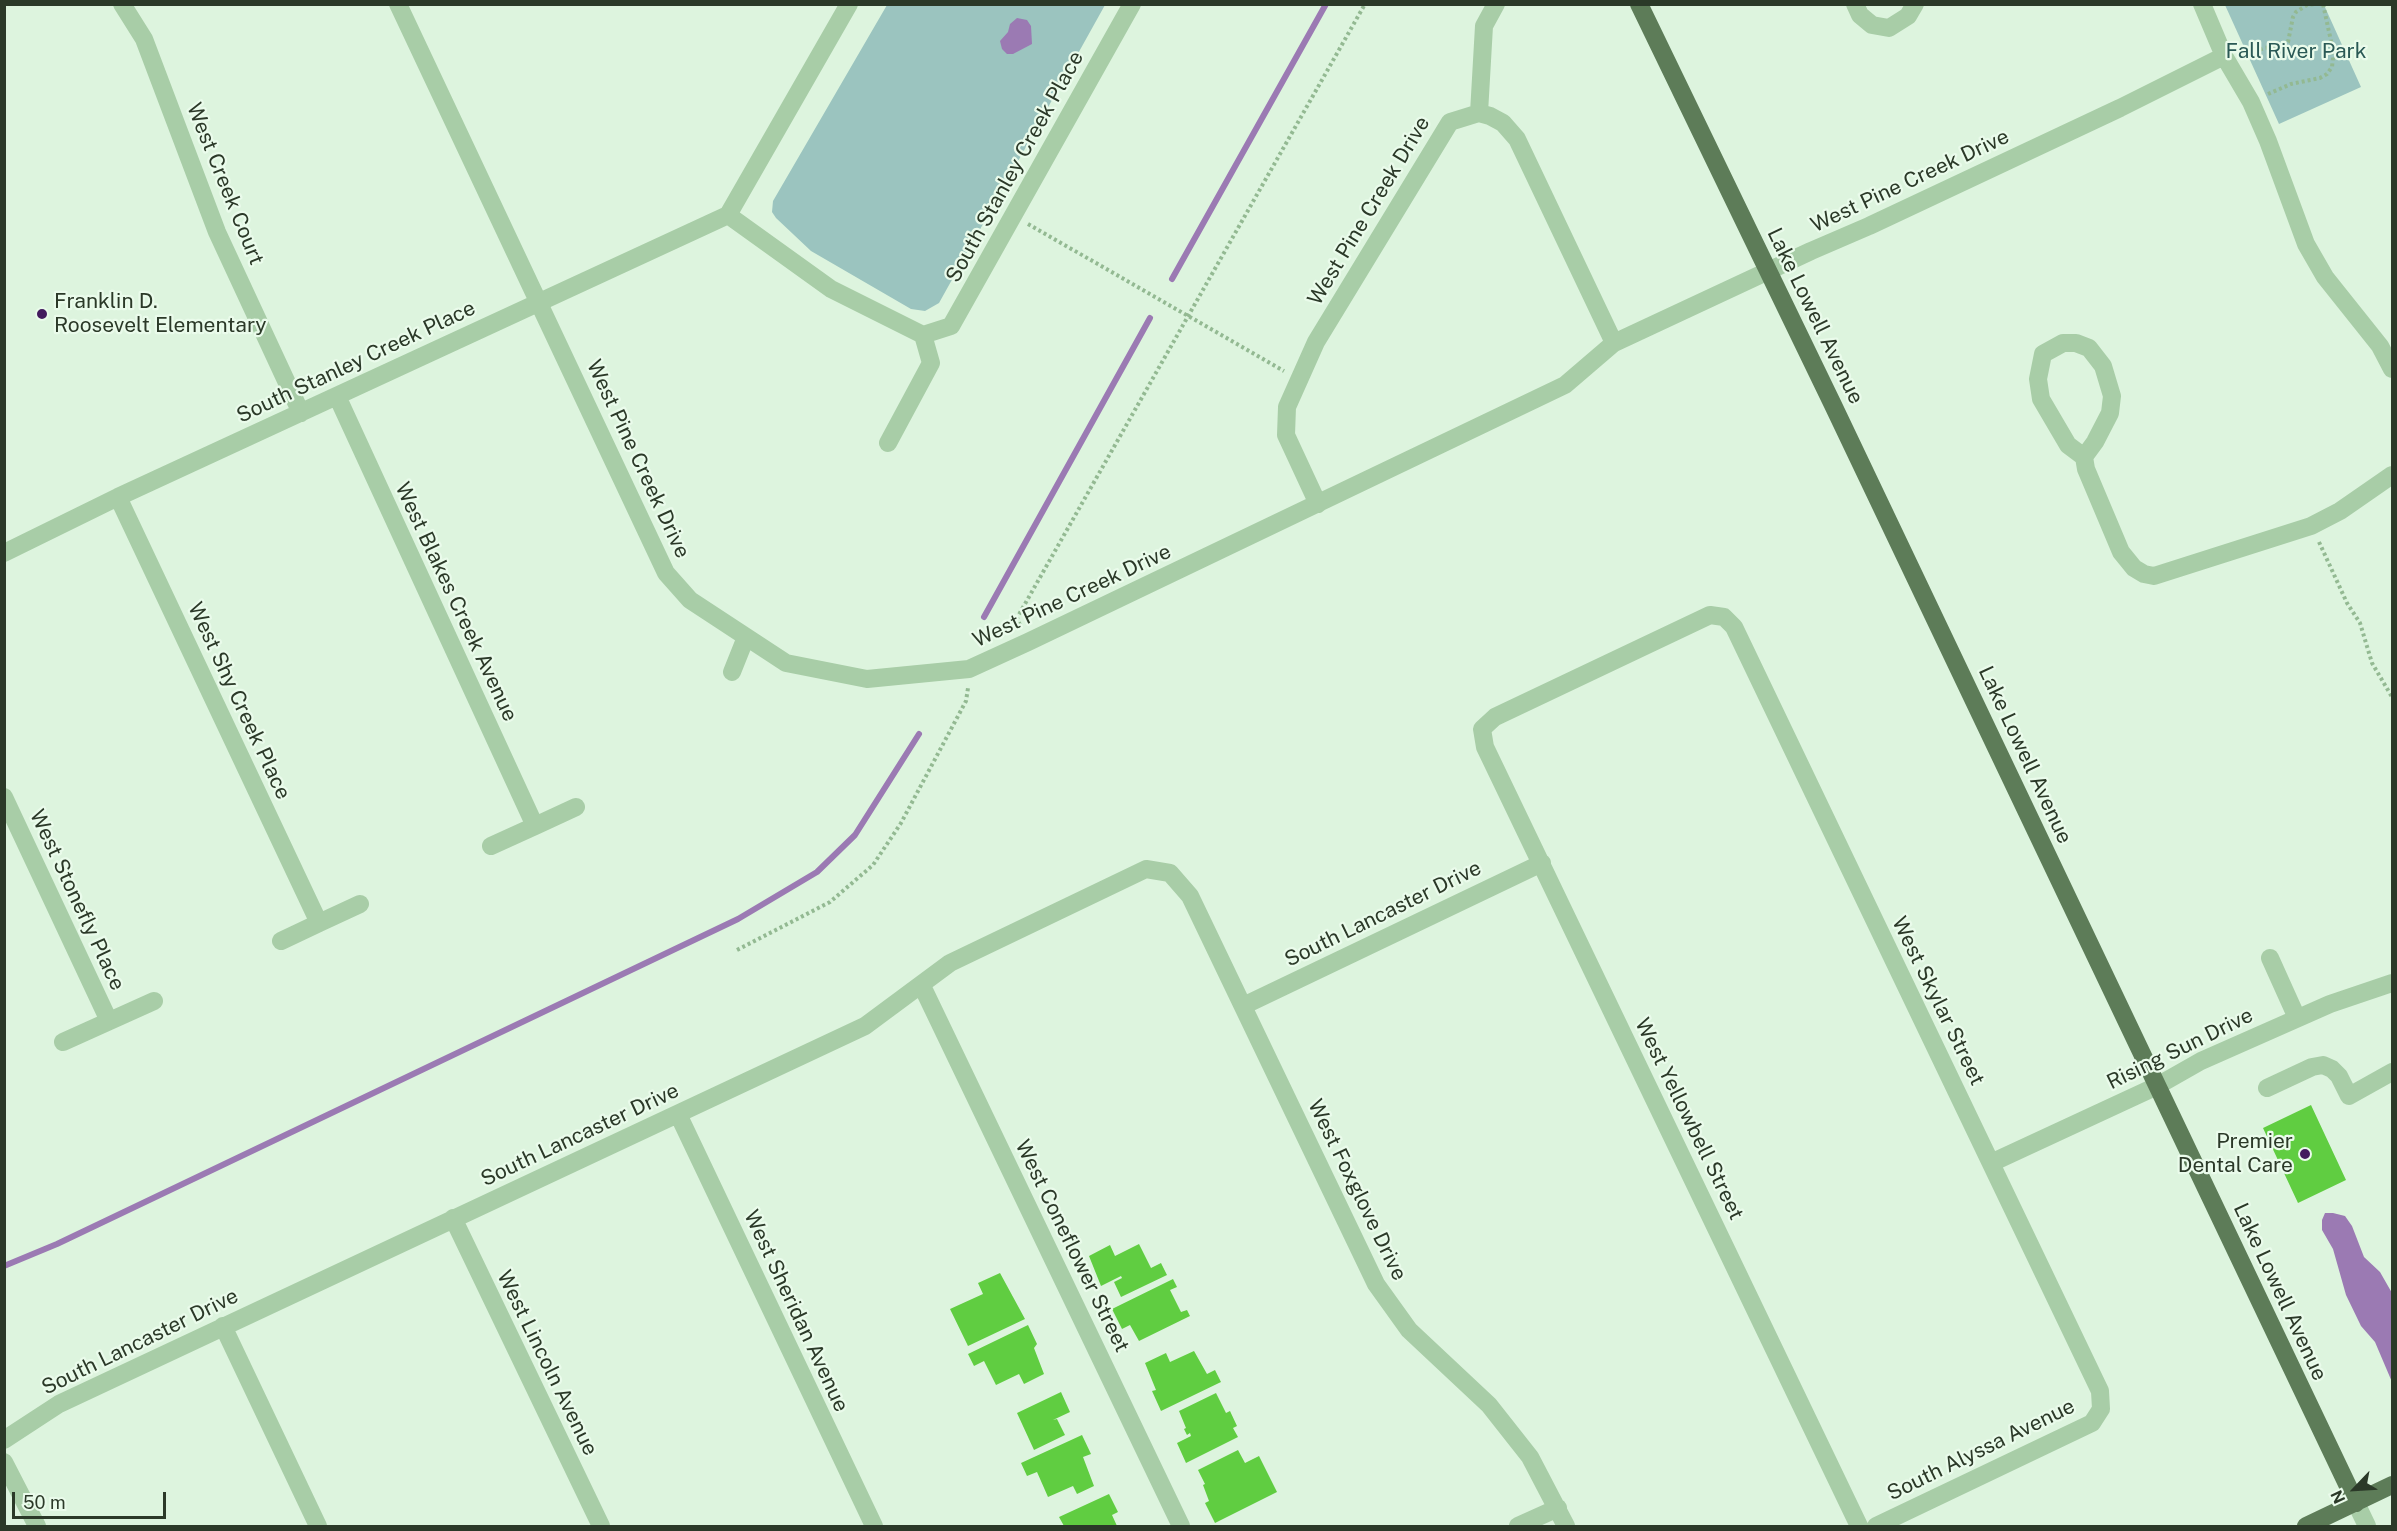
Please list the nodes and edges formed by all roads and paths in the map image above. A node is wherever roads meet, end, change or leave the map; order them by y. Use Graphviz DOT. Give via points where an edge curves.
graph roads {
  1 [pos="122,4"];
  2 [pos="398,4"];
  3 [pos="849,4"];
  4 [pos="1132,4"];
  5 [pos="1365,4"];
  6 [pos="1496,4"];
  7 [pos="1639,4"];
  8 [pos="1855,4"];
  9 [pos="1915,4"];
  10 [pos="2202,4"];
  11 [pos="2315,4"];
  12 [pos="2342,4"];
  13 [pos="2323,5"];
  14 [pos="2226,60"];
  15 [pos="2251,102"];
  16 [pos="1479,113"];
  17 [pos="728,215"];
  18 [pos="1013,216"];
  19 [pos="1768,271"];
  20 [pos="540,302"];
  21 [pos="1188,317"];
  22 [pos="923,335"];
  23 [pos="1614,343"];
  24 [pos="2392,369"];
  25 [pos="1298,379"];
  26 [pos="337,396"];
  27 [pos="301,412"];
  28 [pos="888,443"];
  29 [pos="2085,457"];
  30 [pos="2392,475"];
  31 [pos="118,497"];
  32 [pos="1318,504"];
  33 [pos="2311,526"];
  34 [pos="4,553"];
  35 [pos="1724,616"];
  36 [pos="746,637"];
  37 [pos="1028,642"];
  38 [pos="969,669"];
  39 [pos="732,672"];
  40 [pos="2392,697"];
  41 [pos="4,797"];
  42 [pos="576,807"];
  43 [pos="535,826"];
  44 [pos="491,846"];
  45 [pos="1542,863"];
  46 [pos="1170,873"];
  47 [pos="360,904"];
  48 [pos="319,923"];
  49 [pos="281,941"];
  50 [pos="737,950"];
  51 [pos="2270,958"];
  52 [pos="2392,983"];
  53 [pos="922,986"];
  54 [pos="154,1001"];
  55 [pos="1243,1006"];
  56 [pos="2297,1018"];
  57 [pos="109,1022"];
  58 [pos="63,1042"];
  59 [pos="2392,1072"];
  60 [pos="2157,1086"];
  61 [pos="2266,1088"];
  62 [pos="678,1114"];
  63 [pos="1991,1163"];
  64 [pos="453,1218"];
  65 [pos="223,1326"];
  66 [pos="2101,1409"];
  67 [pos="4,1440"];
  68 [pos="4,1462"];
  69 [pos="2392,1485"];
  70 [pos="2356,1503"];
  71 [pos="1557,1508"];
  72 [pos="37,1527"];
  73 [pos="318,1527"];
  74 [pos="601,1527"];
  75 [pos="873,1527"];
  76 [pos="1181,1527"];
  77 [pos="1518,1527"];
  78 [pos="1566,1527"];
  79 [pos="1859,1527"];
  80 [pos="1876,1527"];
  81 [pos="2306,1527"];
  82 [pos="2367,1527"];
  1 -- 27 [label="street, West Creek Court" via="144,39 217,232"];
  2 -- 20 [label="street, West Pine Creek Drive"];
  3 -- 17 [label="street"];
  4 -- 18 [label="street, South Stanley Creek Place"];
  5 -- 21 [label="path"];
  6 -- 16 [label="street" via="1484,26"];
  7 -- 19 [label="main road, Lake Lowell Avenue"];
  8 -- 9 [label="street" via="1872,26 1889,28 1908,16"];
  10 -- 14 [label="street"];
  11 -- 13 [label="path"];
  11 -- 14 [label="path" via="2301,8 2293,17 2289,42 2284,46"];
  12 -- 13 [label="path"];
  13 -- 15 [label="path" via="2333,58 2327,74 2291,84"];
  14 -- 15 [label="street"];
  14 -- 19 [label="street, West Pine Creek Drive"];
  15 -- 24 [label="street" via="2306,244 2325,277 2380,346"];
  16 -- 23 [label="street" via="1503,123 1517,139"];
  16 -- 25 [label="street, West Pine Creek Drive" via="1450,122 1316,342"];
  17 -- 20 [label="street, South Stanley Creek Place"];
  17 -- 22 [label="street" via="831,289"];
  18 -- 21 [label="path"];
  18 -- 22 [label="street, South Stanley Creek Place" via="951,326"];
  19 -- 23 [label="street, West Pine Creek Drive"];
  19 -- 60 [label="main road, Lake Lowell Avenue"];
  20 -- 26 [label="street, South Stanley Creek Place"];
  20 -- 36 [label="street, West Pine Creek Drive" via="666,573 690,600"];
  21 -- 25 [label="path"];
  21 -- 37 [label="path" via="1017,618"];
  22 -- 28 [label="street" via="932,363"];
  23 -- 32 [label="street, West Pine Creek Drive" via="1565,385"];
  25 -- 32 [label="street, West Pine Creek Drive" via="1287,406 1286,435"];
  26 -- 27 [label="street, South Stanley Creek Place"];
  26 -- 43 [label="street, West Blakes Creek Avenue"];
  27 -- 31 [label="street, South Stanley Creek Place"];
  29 -- 29 [label="street" via="2068,445 2041,399 2038,379 2043,354 2063,343 2089,348 2103,366 2112,396 2110,413"];
  29 -- 33 [label="street" via="2086,469 2121,552 2144,574 2154,576"];
  30 -- 33 [label="street"];
  31 -- 34 [label="street, South Stanley Creek Place"];
  31 -- 48 [label="street, West Shy Creek Place"];
  32 -- 37 [label="street, West Pine Creek Drive"];
  33 -- 40 [label="path" via="2360,623 2372,663"];
  35 -- 45 [label="street, West Yellowbell Street" via="1710,615 1495,717 1482,729 1485,747"];
  35 -- 63 [label="street, West Skylar Street" via="1734,627"];
  36 -- 38 [label="street, West Pine Creek Drive" via="786,663 867,680"];
  36 -- 39 [label="street"];
  37 -- 38 [label="street, West Pine Creek Drive"];
  38 -- 50 [label="path" via="966,701 901,823 873,865 830,902"];
  41 -- 57 [label="street, West Stonefly Place"];
  42 -- 43 [label="street"];
  43 -- 44 [label="street"];
  45 -- 55 [label="street, South Lancaster Drive"];
  45 -- 79 [label="street, West Yellowbell Street"];
  46 -- 53 [label="street, South Lancaster Drive" via="1146,869 950,963"];
  46 -- 55 [label="street, West Foxglove Drive" via="1190,896"];
  47 -- 48 [label="street"];
  48 -- 49 [label="street"];
  51 -- 56 [label="street"];
  52 -- 56 [label="street, Rising Sun Drive"];
  53 -- 62 [label="street, South Lancaster Drive" via="866,1026"];
  53 -- 76 [label="street, West Coneflower Street"];
  54 -- 57 [label="street, West Stonefly Place"];
  55 -- 71 [label="street, West Foxglove Drive" via="1376,1284 1409,1330 1489,1405 1530,1457"];
  56 -- 60 [label="street, Rising Sun Drive" via="2201,1061"];
  57 -- 58 [label="street, West Stonefly Place"];
  59 -- 61 [label="street" via="2349,1096 2339,1076 2323,1065"];
  60 -- 63 [label="street, Rising Sun Drive"];
  60 -- 70 [label="main road, Lake Lowell Avenue"];
  62 -- 64 [label="street, South Lancaster Drive"];
  62 -- 75 [label="street, West Sheridan Avenue"];
  63 -- 66 [label="street, West Skylar Street" via="2100,1391"];
  64 -- 65 [label="street, South Lancaster Drive"];
  64 -- 74 [label="street, West Lincoln Avenue"];
  65 -- 67 [label="street, South Lancaster Drive" via="59,1404"];
  65 -- 73 [label="street"];
  66 -- 80 [label="street, South Alyssa Avenue" via="2092,1423"];
  68 -- 72 [label="street"];
  69 -- 70 [label="main road"];
  70 -- 81 [label="main road"];
  70 -- 82 [label="street, Lake Lowell Avenue"];
  71 -- 77 [label="street"];
  71 -- 78 [label="street, West Foxglove Drive"];
}
